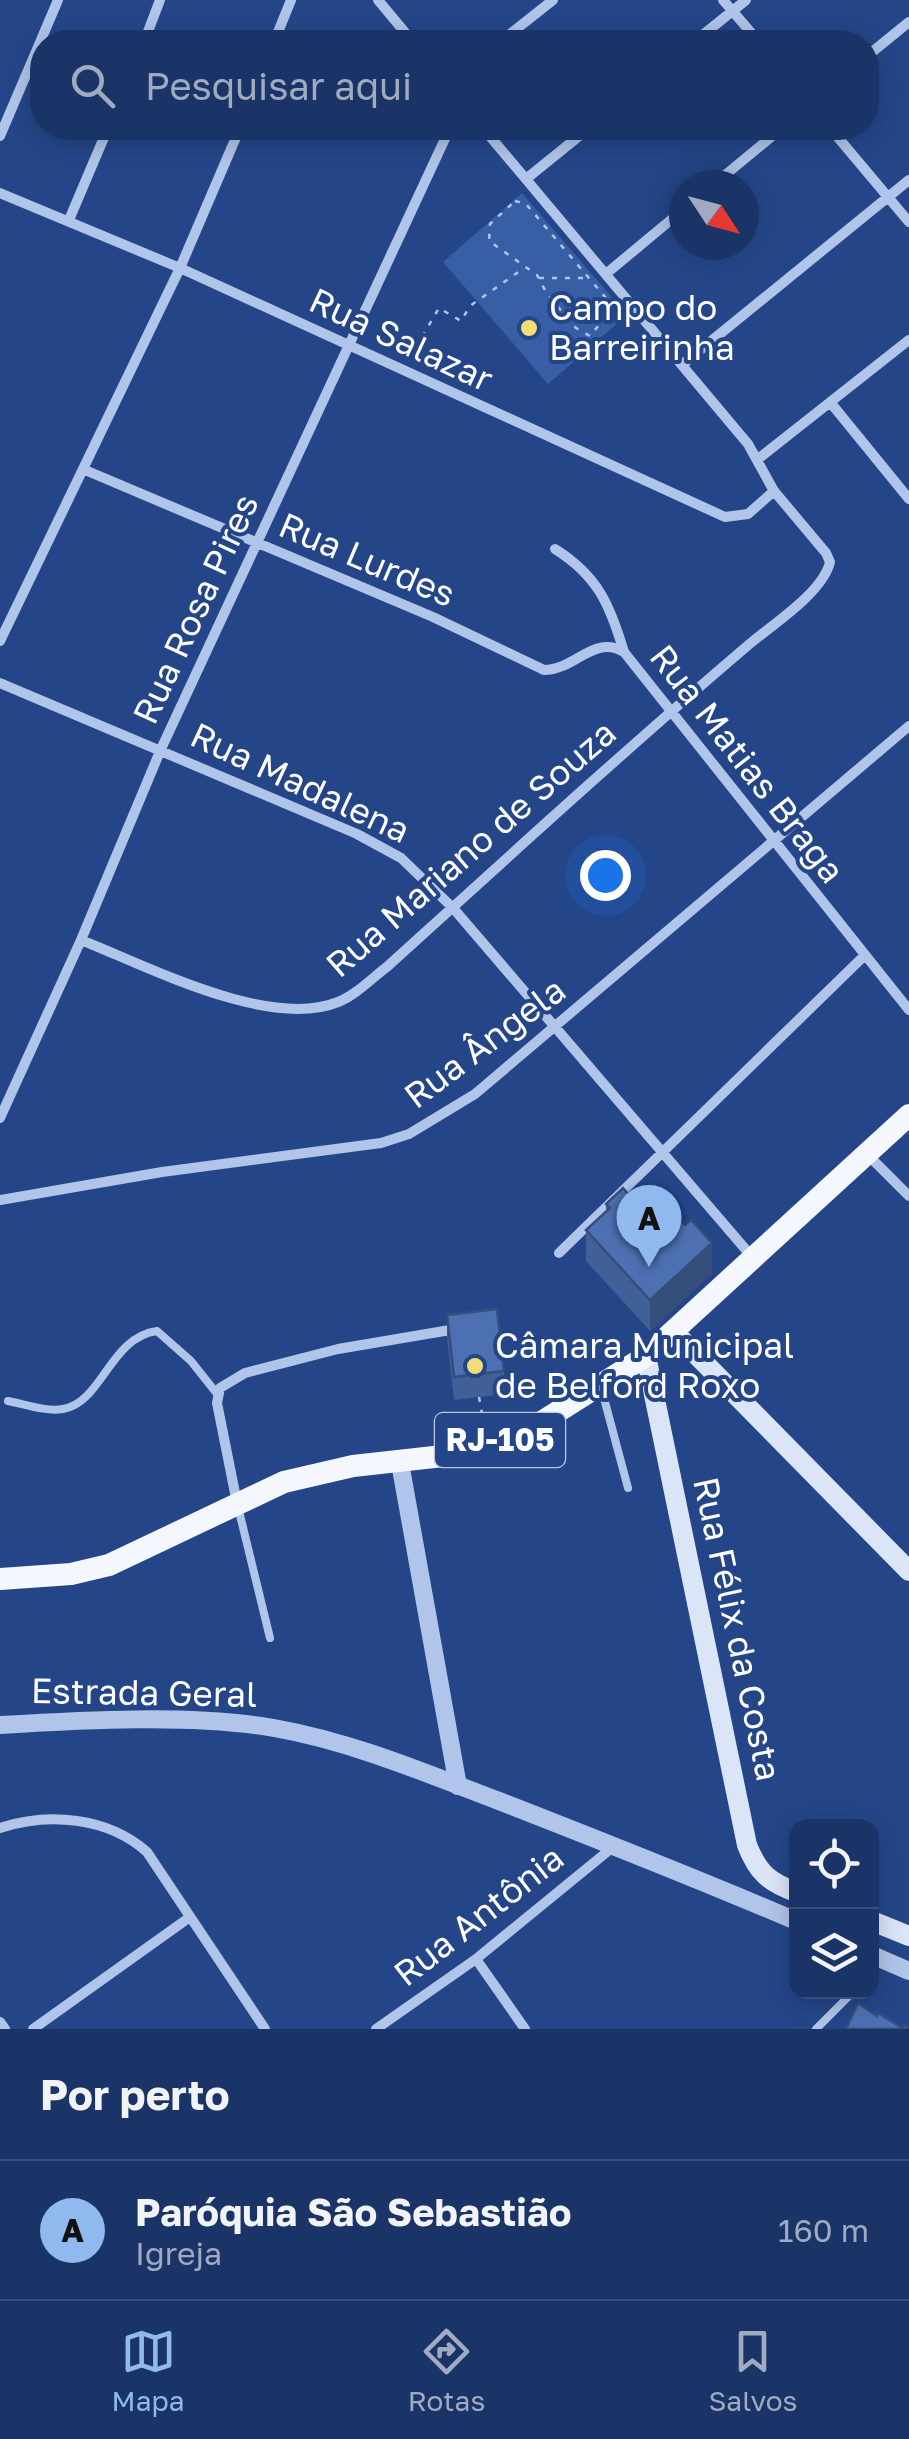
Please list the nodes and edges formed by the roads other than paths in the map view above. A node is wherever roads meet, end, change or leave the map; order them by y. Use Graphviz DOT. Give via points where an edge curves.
graph roads {
  1 [pos="58,0"];
  2 [pos="160,0"];
  3 [pos="291,0"];
  4 [pos="378,0"];
  5 [pos="553,0"];
  6 [pos="723,0"];
  7 [pos="746,0"];
  8 [pos="732,11"];
  9 [pos="909,22"];
  10 [pos="45,30"];
  11 [pos="149,30"];
  12 [pos="279,30"];
  13 [pos="403,30"];
  14 [pos="515,30"];
  15 [pos="709,30"];
  16 [pos="749,30"];
  17 [pos="879,46"];
  18 [pos="30,66"];
  19 [pos="0,136"];
  20 [pos="103,140"];
  21 [pos="235,140"];
  22 [pos="444,140"];
  23 [pos="493,140"];
  24 [pos="574,140"];
  25 [pos="767,140"];
  26 [pos="840,140"];
  27 [pos="731,170"];
  28 [pos="526,178"];
  29 [pos="909,180"];
  30 [pos="0,193"];
  31 [pos="888,197"];
  32 [pos="69,220"];
  33 [pos="669,221"];
  34 [pos="909,222"];
  35 [pos="180,268"];
  36 [pos="607,273"];
  37 [pos="909,340"];
  38 [pos="348,344"];
  39 [pos="683,364"];
  40 [pos="830,402"];
  41 [pos="758,459"];
  42 [pos="86,470"];
  43 [pos="774,491"];
  44 [pos="909,498"];
  45 [pos="258,543"];
  46 [pos="555,548"];
  47 [pos="0,640"];
  48 [pos="624,652"];
  49 [pos="0,683"];
  50 [pos="669,712"];
  51 [pos="909,726"];
  52 [pos="161,749"];
  53 [pos="772,842"];
  54 [pos="453,908"];
  55 [pos="81,940"];
  56 [pos="864,956"];
  57 [pos="909,1010"];
  58 [pos="556,1028"];
  59 [pos="909,1115"];
  60 [pos="0,1118"];
  61 [pos="662,1153"];
  62 [pos="867,1154"];
  63 [pos="909,1196"];
  64 [pos="0,1200"];
  65 [pos="559,1254"];
  66 [pos="753,1259"];
  67 [pos="472,1326"];
  68 [pos="675,1332"];
  69 [pos="646,1356"];
  70 [pos="601,1387"];
  71 [pos="218,1395"];
  72 [pos="8,1401"];
  73 [pos="400,1463"];
  74 [pos="628,1488"];
  75 [pos="238,1504"];
  76 [pos="909,1571"];
  77 [pos="0,1579"];
  78 [pos="270,1638"];
  79 [pos="0,1724"];
  80 [pos="458,1786"];
  81 [pos="0,1828"];
  82 [pos="614,1846"];
  83 [pos="789,1888"];
  84 [pos="190,1917"];
  85 [pos="789,1918"];
  86 [pos="879,1924"];
  87 [pos="909,1936"];
  88 [pos="879,1958"];
  89 [pos="476,1959"];
  90 [pos="909,1970"];
  91 [pos="846,1999"];
  92 [pos="0,2022"];
  93 [pos="5,2029"];
  94 [pos="33,2029"];
  95 [pos="265,2029"];
  96 [pos="376,2029"];
  97 [pos="525,2029"];
  98 [pos="816,2029"];
  1 -- 10 [label="street"];
  2 -- 11 [label="street"];
  3 -- 12 [label="street"];
  4 -- 13 [label="street"];
  5 -- 14 [label="street"];
  6 -- 8 [label="street"];
  7 -- 8 [label="street"];
  8 -- 15 [label="street"];
  8 -- 16 [label="street"];
  9 -- 17 [label="street"];
  18 -- 19 [label="street"];
  20 -- 32 [label="street"];
  21 -- 35 [label="street"];
  22 -- 38 [label="street, Rua Rosa Pires"];
  23 -- 28 [label="street"];
  24 -- 28 [label="street"];
  25 -- 27 [label="street"];
  26 -- 31 [label="street"];
  28 -- 36 [label="street"];
  29 -- 31 [label="street"];
  30 -- 32 [label="street, Rua Salazar"];
  31 -- 34 [label="street"];
  31 -- 39 [label="street"];
  32 -- 35 [label="street, Rua Salazar"];
  33 -- 36 [label="street"];
  35 -- 38 [label="street, Rua Salazar"];
  35 -- 42 [label="street"];
  36 -- 39 [label="street"];
  37 -- 40 [label="street"];
  38 -- 43 [label="street, Rua Salazar" via="725,517 748,514"];
  38 -- 45 [label="street, Rua Rosa Pires"];
  39 -- 41 [label="street"];
  40 -- 41 [label="street"];
  40 -- 44 [label="street"];
  41 -- 43 [label="street"];
  42 -- 45 [label="street, Rua Lurdes"];
  42 -- 47 [label="street"];
  43 -- 50 [label="street, Rua Mariano de Souza" via="830,562 820,583"];
  45 -- 48 [label="street, Rua Lurdes" via="544,670 594,648"];
  45 -- 52 [label="street, Rua Rosa Pires"];
  46 -- 48 [label="street, Rua Matias Braga" via="595,582"];
  48 -- 50 [label="street, Rua Matias Braga"];
  49 -- 52 [label="street, Rua Madalena"];
  50 -- 53 [label="street, Rua Matias Braga"];
  50 -- 54 [label="street, Rua Mariano de Souza"];
  51 -- 53 [label="street, Rua Ângela"];
  52 -- 54 [label="street, Rua Madalena" via="379,844"];
  52 -- 55 [label="street, Rua Rosa Pires"];
  53 -- 56 [label="street, Rua Matias Braga"];
  53 -- 58 [label="street, Rua Ângela"];
  54 -- 55 [label="street, Rua Mariano de Souza" via="359,988 319,1008 234,1000"];
  54 -- 58 [label="street, Rua Madalena"];
  55 -- 60 [label="street, Rua Rosa Pires"];
  56 -- 57 [label="street, Rua Matias Braga"];
  56 -- 61 [label="street"];
  58 -- 61 [label="street, Rua Madalena"];
  58 -- 64 [label="street, Rua Ângela" via="475,1094 393,1140"];
  59 -- 62 [label="main road, RJ-105"];
  61 -- 65 [label="street"];
  61 -- 66 [label="street, Rua Madalena"];
  62 -- 63 [label="street"];
  62 -- 66 [label="main road, RJ-105"];
  66 -- 68 [label="main road, RJ-105"];
  67 -- 71 [label="street" via="282,1362 227,1381"];
  68 -- 69 [label="main road, RJ-105"];
  68 -- 76 [label="main road"];
  69 -- 70 [label="main road, RJ-105"];
  69 -- 83 [label="main road, Rua Félix da Costa" via="748,1846 762,1875"];
  70 -- 73 [label="main road, RJ-105" via="500,1440"];
  70 -- 74 [label="lane"];
  71 -- 72 [label="lane" via="156,1331 124,1348 84,1399 66,1409"];
  71 -- 75 [label="street"];
  73 -- 75 [label="main road, RJ-105" via="304,1476"];
  73 -- 80 [label="street"];
  75 -- 77 [label="main road, RJ-105" via="109,1564"];
  75 -- 78 [label="lane"];
  79 -- 80 [label="street, Estrada Geral" via="260,1726 342,1743"];
  80 -- 82 [label="street, Estrada Geral"];
  81 -- 84 [label="street" via="48,1818 128,1836 147,1852"];
  82 -- 85 [label="street, Estrada Geral"];
  82 -- 89 [label="street, Rua Antônia"];
  84 -- 94 [label="street"];
  84 -- 95 [label="street"];
  86 -- 87 [label="main road"];
  88 -- 90 [label="street"];
  89 -- 96 [label="street, Rua Antônia"];
  89 -- 97 [label="street"];
  91 -- 98 [label="lane"];
  92 -- 93 [label="street"];
}
